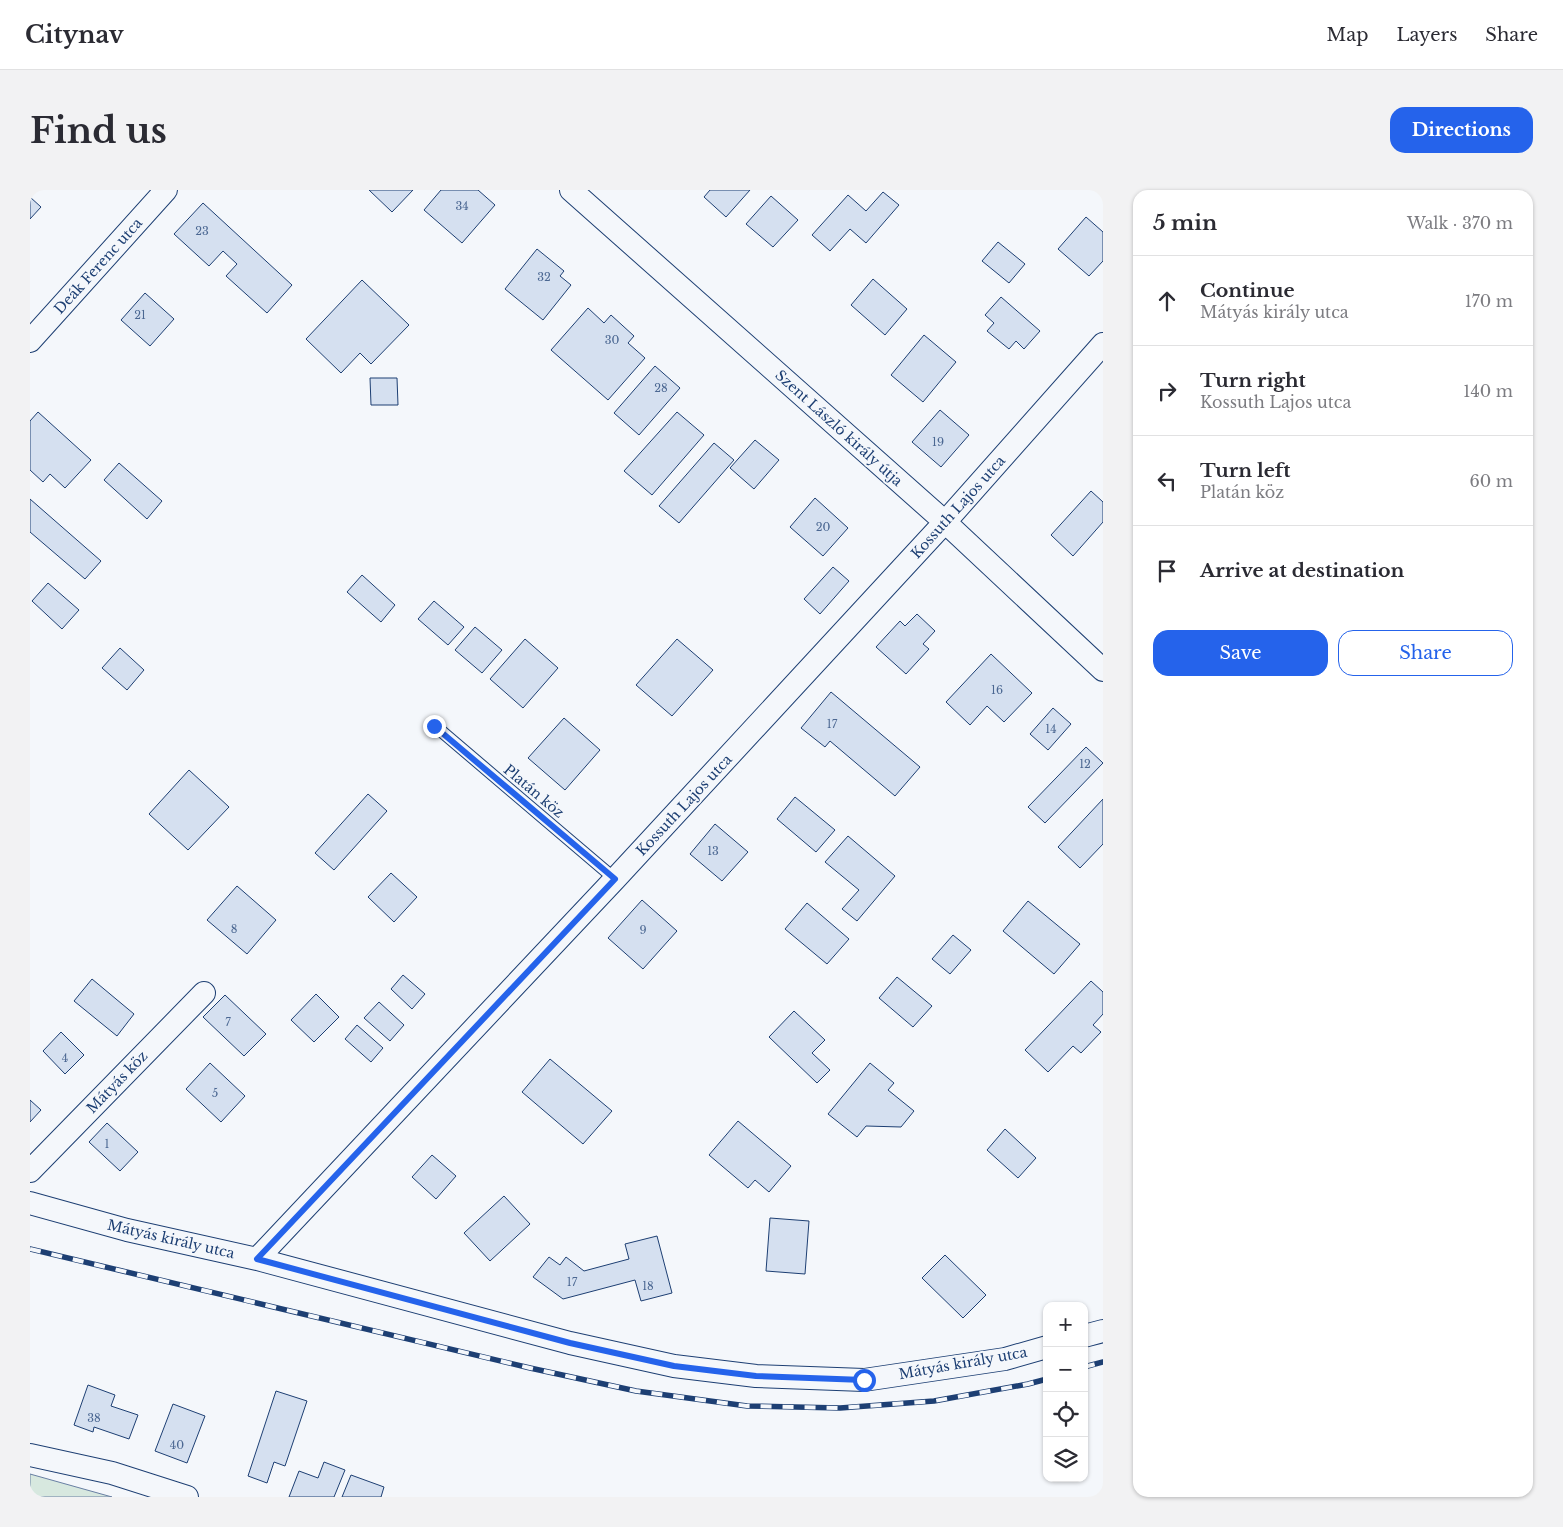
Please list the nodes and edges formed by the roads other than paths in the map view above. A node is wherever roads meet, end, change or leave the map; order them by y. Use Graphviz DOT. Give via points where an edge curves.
graph roads {
  1 [pos="166,190"];
  2 [pos="572,190"];
  3 [pos="30,341"];
  4 [pos="1103,344"];
  5 [pos="945,522"];
  6 [pos="1103,670"];
  7 [pos="434,726"];
  8 [pos="615,879"];
  9 [pos="204,993"];
  10 [pos="30,1171"];
  11 [pos="30,1204"];
  12 [pos="257,1259"];
  13 [pos="1103,1331"];
  14 [pos="1088,1335"];
  15 [pos="1043,1348"];
  16 [pos="30,1455"];
  17 [pos="187,1497"];
  1 -- 3 [label="street, Deák Ferenc utca"];
  2 -- 5 [label="street, Szent László király útja"];
  4 -- 5 [label="street, Kossuth Lajos utca"];
  5 -- 6 [label="street, Szent László király útja"];
  5 -- 8 [label="street, Kossuth Lajos utca"];
  7 -- 8 [label="lane, Platán köz"];
  8 -- 12 [label="street, Kossuth Lajos utca"];
  9 -- 10 [label="street, Mátyás köz"];
  11 -- 12 [label="street, Mátyás király utca"];
  12 -- 15 [label="street, Mátyás király utca" via="570,1343 674,1366 756,1376 864,1380 1005,1359"];
  13 -- 14 [label="street"];
  16 -- 17 [label="street" via="112,1472"];
}
